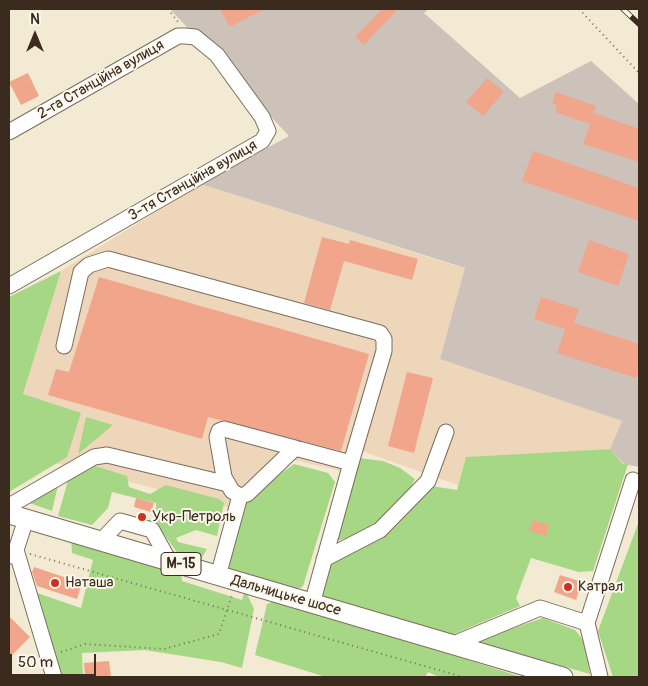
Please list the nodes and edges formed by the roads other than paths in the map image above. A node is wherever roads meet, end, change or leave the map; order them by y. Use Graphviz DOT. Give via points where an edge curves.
graph roads {
  1 [pos="195,37"];
  2 [pos="9,132"];
  3 [pos="9,286"];
  4 [pos="64,346"];
  5 [pos="446,432"];
  6 [pos="295,448"];
  7 [pos="351,463"];
  8 [pos="633,480"];
  9 [pos="228,484"];
  10 [pos="240,496"];
  11 [pos="9,506"];
  12 [pos="17,517"];
  13 [pos="12,553"];
  14 [pos="324,558"];
  15 [pos="227,579"];
  16 [pos="312,604"];
  17 [pos="586,623"];
  18 [pos="451,644"];
  19 [pos="54,677"];
  20 [pos="563,677"];
  21 [pos="600,677"];
  1 -- 2 [label="street, 2-га Станційна вулиця" via="178,36"];
  1 -- 3 [label="street, 3-тя Станційна вулиця" via="217,56 262,117 267,125 266,136 254,146"];
  4 -- 7 [label="street" via="82,272 89,265 108,260 380,332 384,351"];
  5 -- 14 [label="street" via="428,481 380,530"];
  6 -- 7 [label="street"];
  6 -- 9 [label="street" via="224,429 219,431 217,437"];
  6 -- 10 [label="street" via="247,494"];
  7 -- 14 [label="street"];
  8 -- 17 [label="street"];
  9 -- 10 [label="street"];
  9 -- 11 [label="street" via="106,455 94,457"];
  10 -- 15 [label="street"];
  12 -- 13 [label="street"];
  12 -- 15 [label="main road, Дальницьке шосе / М-15"];
  13 -- 19 [label="street"];
  14 -- 16 [label="street"];
  15 -- 16 [label="main road, Дальницьке шосе / М-15"];
  16 -- 18 [label="main road, Дальницьке шосе / М-15"];
  17 -- 18 [label="street" via="540,608"];
  17 -- 21 [label="street"];
  18 -- 20 [label="main road, Дальницьке шосе / М-15"];
}
